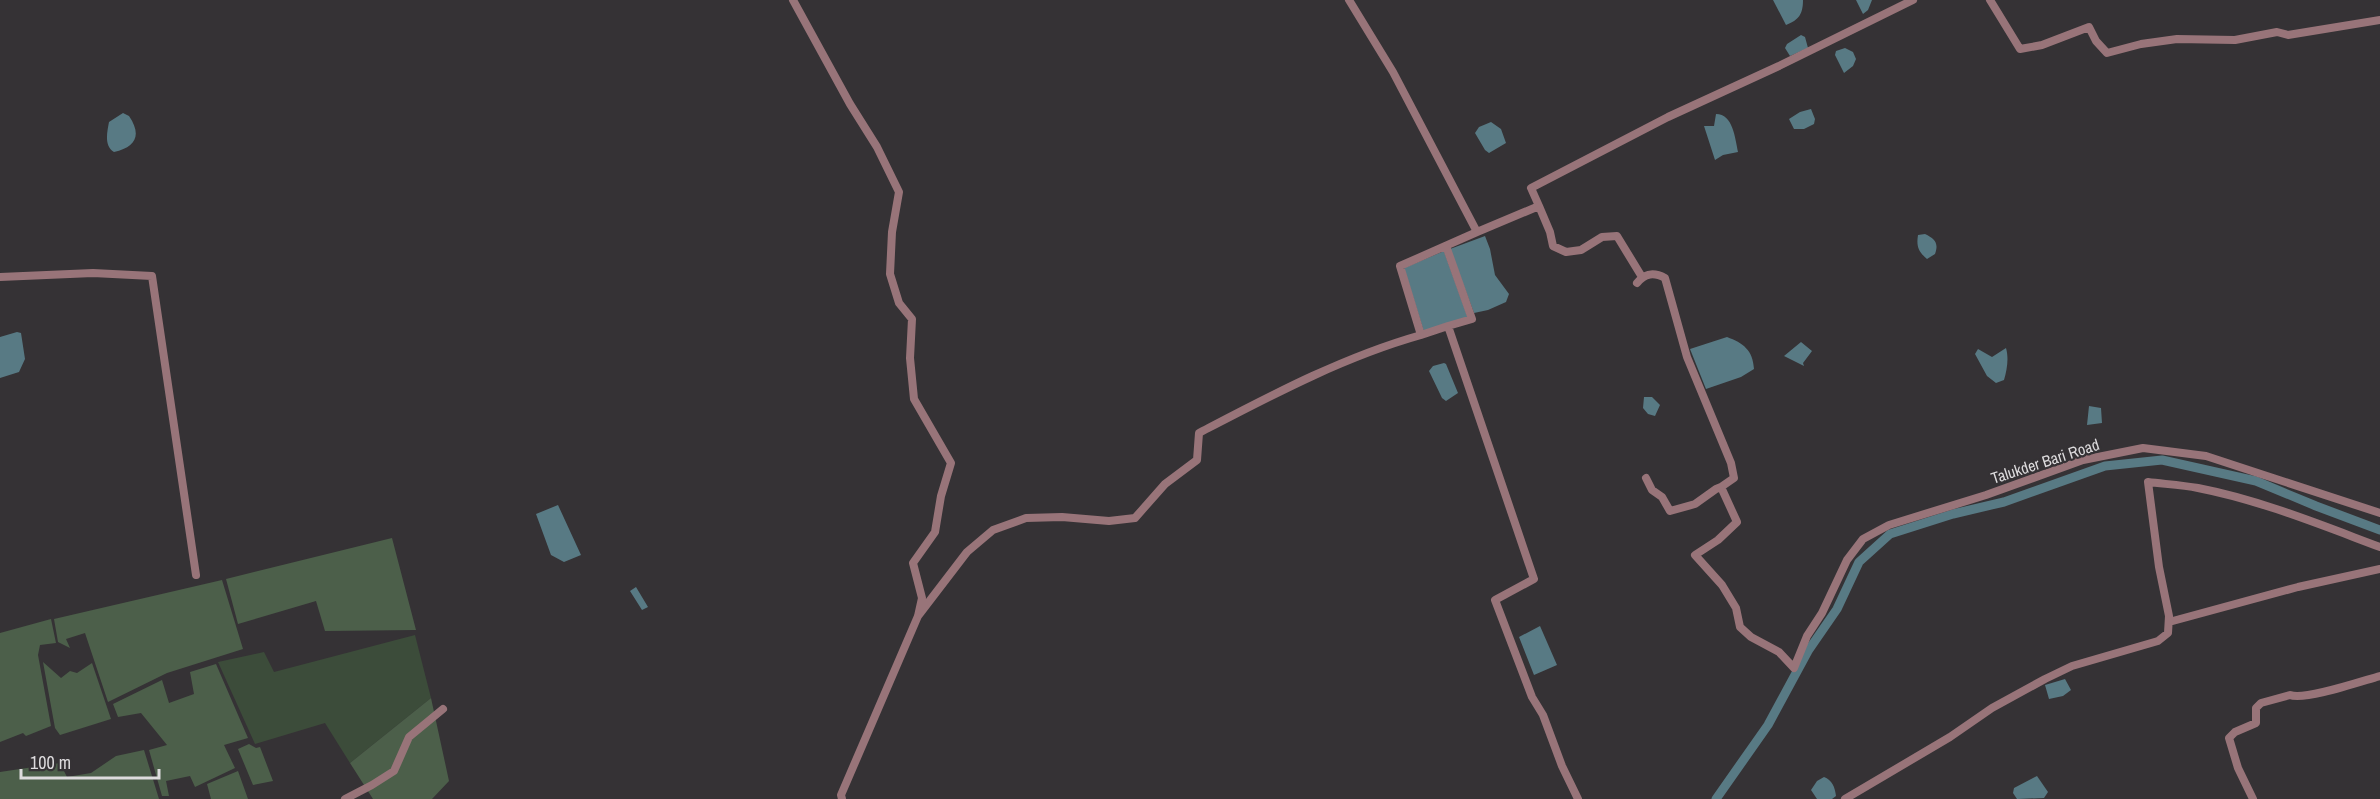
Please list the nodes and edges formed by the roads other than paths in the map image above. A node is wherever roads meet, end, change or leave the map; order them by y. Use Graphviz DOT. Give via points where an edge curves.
graph roads {
  1 [pos="793,0"];
  2 [pos="1349,0"];
  3 [pos="1913,0"];
  4 [pos="1990,0"];
  5 [pos="2380,20"];
  6 [pos="1539,206"];
  7 [pos="1477,232"];
  8 [pos="1446,246"];
  9 [pos="0,277"];
  10 [pos="1448,326"];
  11 [pos="1420,335"];
  12 [pos="1646,478"];
  13 [pos="1721,487"];
  14 [pos="2380,513"];
  15 [pos="2380,547"];
  16 [pos="2380,569"];
  17 [pos="196,574"];
  18 [pos="918,616"];
  19 [pos="2169,622"];
  20 [pos="2380,676"];
  21 [pos="443,709"];
  22 [pos="345,799"];
  23 [pos="842,799"];
  24 [pos="1578,799"];
  25 [pos="1845,799"];
  26 [pos="2253,799"];
  1 -- 18 [label="street" via="899,192 890,274 899,303 912,319 909,358 914,399 951,463 936,532 913,563 922,598"];
  2 -- 7 [label="street" via="1393,72"];
  3 -- 6 [label="street" via="1668,117 1531,188"];
  4 -- 5 [label="street" via="2020,49 2089,27 2107,53 2177,39 2235,40"];
  6 -- 7 [label="street"];
  6 -- 13 [label="street" via="1553,246 1566,252 1581,250 1602,237 1617,236 1639,280 1657,274 1665,278 1684,350 1731,463 1734,477"];
  7 -- 8 [label="street"];
  8 -- 10 [label="street" via="1472,319"];
  8 -- 11 [label="street" via="1400,266"];
  9 -- 17 [label="street" via="93,273 152,276"];
  10 -- 11 [label="street"];
  10 -- 24 [label="street" via="1534,579 1495,600 1532,697"];
  11 -- 18 [label="street" via="1313,376 1199,433 1197,460 1165,484 1135,518 1026,518 993,530 967,552"];
  12 -- 13 [label="street" via="1670,511 1695,504"];
  13 -- 14 [label="street, Talukder Bari Road" via="1737,522 1695,555 1722,585 1736,608 1740,627 1779,652 1794,668 1847,560 1863,539 1889,525 2083,460 2143,448 2206,456"];
  15 -- 19 [label="street" via="2247,501 2148,482"];
  16 -- 19 [label="street"];
  18 -- 23 [label="street"];
  19 -- 25 [label="street" via="2168,633 2158,641 2072,666 2045,679"];
  20 -- 26 [label="street" via="2261,703 2256,708 2256,723 2229,738"];
  21 -- 22 [label="street" via="409,737 394,771"];
}
